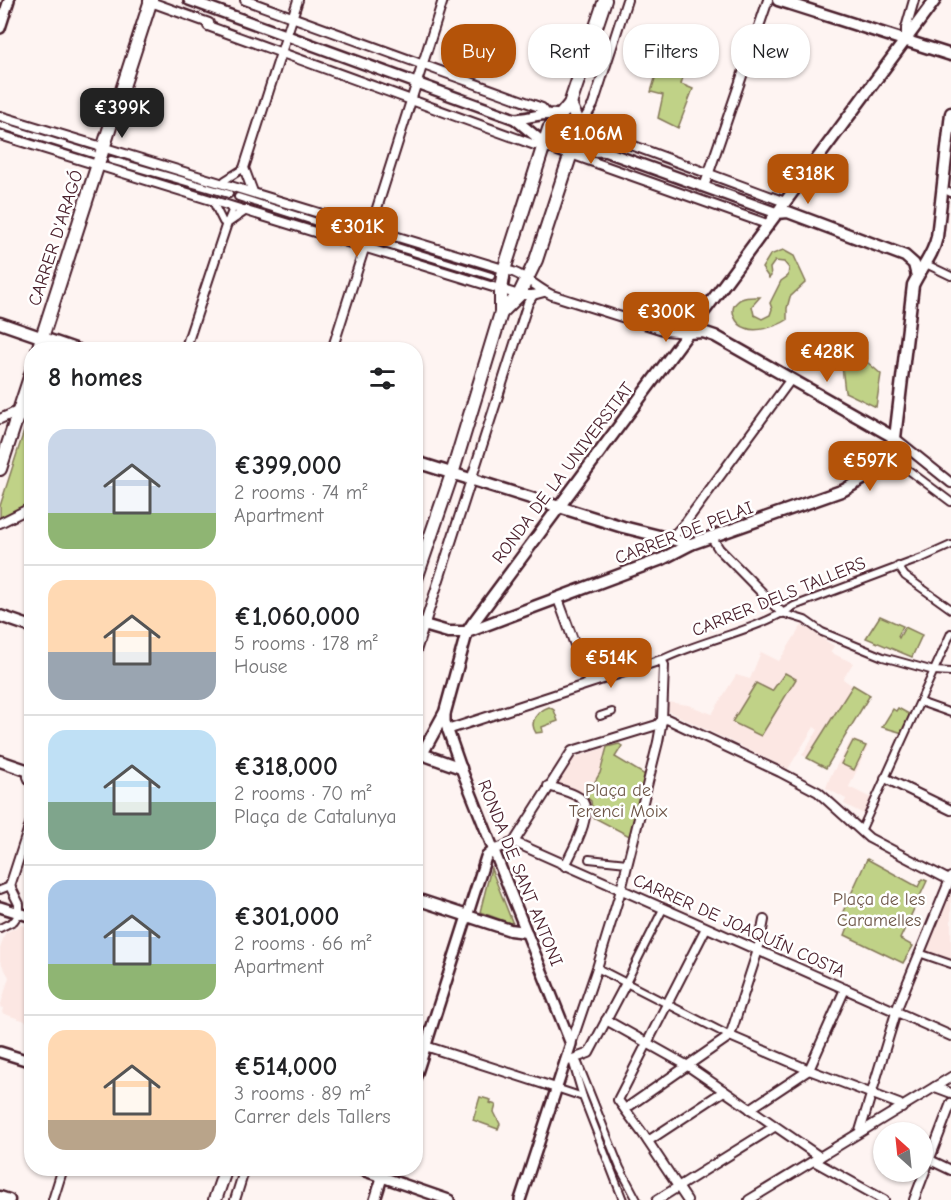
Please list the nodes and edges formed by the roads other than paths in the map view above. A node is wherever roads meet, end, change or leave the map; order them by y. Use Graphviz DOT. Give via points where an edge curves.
graph roads {
  1 [pos="9,0"];
  2 [pos="150,0"];
  3 [pos="189,0"];
  4 [pos="245,0"];
  5 [pos="298,0"];
  6 [pos="443,0"];
  7 [pos="605,0"];
  8 [pos="627,0"];
  9 [pos="768,0"];
  10 [pos="778,0"];
  11 [pos="914,0"];
  12 [pos="935,0"];
  13 [pos="292,17"];
  14 [pos="0,28"];
  15 [pos="286,35"];
  16 [pos="906,40"];
  17 [pos="281,52"];
  18 [pos="951,55"];
  19 [pos="423,64"];
  20 [pos="417,83"];
  21 [pos="411,99"];
  22 [pos="570,104"];
  23 [pos="951,112"];
  24 [pos="553,115"];
  25 [pos="0,116"];
  26 [pos="515,119"];
  27 [pos="0,125"];
  28 [pos="580,126"];
  29 [pos="0,135"];
  30 [pos="950,136"];
  31 [pos="540,145"];
  32 [pos="604,151"];
  33 [pos="571,154"];
  34 [pos="98,155"];
  35 [pos="111,160"];
  36 [pos="244,168"];
  37 [pos="709,173"];
  38 [pos="225,180"];
  39 [pos="704,187"];
  40 [pos="253,192"];
  41 [pos="229,194"];
  42 [pos="238,197"];
  43 [pos="214,206"];
  44 [pos="230,208"];
  45 [pos="783,209"];
  46 [pos="244,212"];
  47 [pos="227,223"];
  48 [pos="767,224"];
  49 [pos="370,229"];
  50 [pos="361,236"];
  51 [pos="371,239"];
  52 [pos="364,247"];
  53 [pos="926,264"];
  54 [pos="504,270"];
  55 [pos="491,276"];
  56 [pos="917,276"];
  57 [pos="951,276"];
  58 [pos="527,278"];
  59 [pos="501,290"];
  60 [pos="544,292"];
  61 [pos="519,295"];
  62 [pos="532,295"];
  63 [pos="501,313"];
  64 [pos="0,323"];
  65 [pos="687,333"];
  66 [pos="38,342"];
  67 [pos="40,342"];
  68 [pos="188,342"];
  69 [pos="335,342"];
  70 [pos="792,379"];
  71 [pos="24,399"];
  72 [pos="21,410"];
  73 [pos="24,415"];
  74 [pos="0,419"];
  75 [pos="895,438"];
  76 [pos="891,457"];
  77 [pos="423,464"];
  78 [pos="0,469"];
  79 [pos="452,474"];
  80 [pos="471,480"];
  81 [pos="951,483"];
  82 [pos="951,502"];
  83 [pos="559,507"];
  84 [pos="24,511"];
  85 [pos="0,523"];
  86 [pos="662,538"];
  87 [pos="712,538"];
  88 [pos="691,544"];
  89 [pos="951,545"];
  90 [pos="423,559"];
  91 [pos="898,567"];
  92 [pos="558,599"];
  93 [pos="951,609"];
  94 [pos="782,614"];
  95 [pos="0,616"];
  96 [pos="423,616"];
  97 [pos="24,624"];
  98 [pos="423,625"];
  99 [pos="467,632"];
  100 [pos="951,633"];
  101 [pos="661,660"];
  102 [pos="934,671"];
  103 [pos="949,672"];
  104 [pos="589,683"];
  105 [pos="920,702"];
  106 [pos="445,712"];
  107 [pos="612,712"];
  108 [pos="951,713"];
  109 [pos="600,716"];
  110 [pos="662,720"];
  111 [pos="447,730"];
  112 [pos="423,745"];
  113 [pos="423,755"];
  114 [pos="0,761"];
  115 [pos="24,767"];
  116 [pos="461,768"];
  117 [pos="885,778"];
  118 [pos="548,786"];
  119 [pos="951,810"];
  120 [pos="861,831"];
  121 [pos="514,842"];
  122 [pos="494,850"];
  123 [pos="24,853"];
  124 [pos="589,859"];
  125 [pos="627,863"];
  126 [pos="565,866"];
  127 [pos="950,879"];
  128 [pos="10,886"];
  129 [pos="621,890"];
  130 [pos="0,891"];
  131 [pos="423,901"];
  132 [pos="0,907"];
  133 [pos="19,909"];
  134 [pos="663,909"];
  135 [pos="24,912"];
  136 [pos="466,916"];
  137 [pos="764,920"];
  138 [pos="0,928"];
  139 [pos="705,928"];
  140 [pos="526,932"];
  141 [pos="758,951"];
  142 [pos="919,953"];
  143 [pos="951,964"];
  144 [pos="597,968"];
  145 [pos="626,983"];
  146 [pos="845,989"];
  147 [pos="666,1004"];
  148 [pos="896,1012"];
  149 [pos="606,1020"];
  150 [pos="730,1036"];
  151 [pos="951,1036"];
  152 [pos="571,1044"];
  153 [pos="646,1044"];
  154 [pos="425,1046"];
  155 [pos="0,1052"];
  156 [pos="423,1053"];
  157 [pos="24,1060"];
  158 [pos="572,1062"];
  159 [pos="688,1066"];
  160 [pos="809,1070"];
  161 [pos="951,1077"];
  162 [pos="935,1087"];
  163 [pos="556,1088"];
  164 [pos="724,1091"];
  165 [pos="951,1093"];
  166 [pos="872,1095"];
  167 [pos="583,1097"];
  168 [pos="951,1103"];
  169 [pos="625,1108"];
  170 [pos="902,1108"];
  171 [pos="750,1109"];
  172 [pos="774,1127"];
  173 [pos="861,1131"];
  174 [pos="648,1142"];
  175 [pos="933,1152"];
  176 [pos="817,1159"];
  177 [pos="933,1161"];
  178 [pos="951,1170"];
  179 [pos="60,1176"];
  180 [pos="223,1176"];
  181 [pos="242,1176"];
  182 [pos="383,1176"];
  183 [pos="391,1176"];
  184 [pos="921,1182"];
  185 [pos="678,1187"];
  186 [pos="0,1197"];
  187 [pos="9,1200"];
  188 [pos="52,1200"];
  189 [pos="215,1200"];
  190 [pos="235,1200"];
  191 [pos="375,1200"];
  192 [pos="449,1200"];
  193 [pos="520,1200"];
  194 [pos="623,1200"];
  195 [pos="637,1200"];
  196 [pos="657,1200"];
  197 [pos="687,1200"];
  198 [pos="749,1200"];
  199 [pos="884,1200"];
  200 [pos="914,1200"];
  1 -- 14 [label="street"];
  2 -- 17 [label="street"];
  2 -- 34 [label="main road, CARRER D'ARAGÓ"];
  3 -- 15 [label="street"];
  4 -- 13 [label="street"];
  5 -- 13 [label="street"];
  6 -- 19 [label="street"];
  7 -- 22 [label="main road"];
  8 -- 28 [label="street" via="593,105"];
  9 -- 37 [label="street"];
  10 -- 16 [label="main road"];
  11 -- 16 [label="street"];
  12 -- 16 [label="main road, RONDA DE LA UNIVERSITAT"];
  13 -- 15 [label="street"];
  13 -- 19 [label="street"];
  15 -- 17 [label="street"];
  15 -- 20 [label="street"];
  16 -- 18 [label="main road"];
  16 -- 45 [label="main road, RONDA DE LA UNIVERSITAT"];
  17 -- 21 [label="street"];
  17 -- 36 [label="street"];
  19 -- 20 [label="street"];
  19 -- 24 [label="street"];
  20 -- 21 [label="street"];
  20 -- 26 [label="street"];
  21 -- 31 [label="street"];
  21 -- 49 [label="street"];
  22 -- 24 [label="main road"];
  22 -- 28 [label="main road"];
  23 -- 30 [label="main road"];
  24 -- 26 [label="street"];
  24 -- 28 [label="main road"];
  24 -- 31 [label="main road"];
  25 -- 34 [label="street"];
  26 -- 31 [label="street"];
  27 -- 34 [label="street"];
  28 -- 32 [label="street"];
  28 -- 33 [label="main road"];
  28 -- 37 [label="street"];
  29 -- 34 [label="street"];
  30 -- 53 [label="main road" via="937,237"];
  31 -- 33 [label="main road"];
  31 -- 54 [label="main road"];
  32 -- 33 [label="street"];
  32 -- 39 [label="street"];
  33 -- 48 [label="street"];
  33 -- 58 [label="main road"];
  34 -- 40 [label="street"];
  34 -- 46 [label="street"];
  34 -- 67 [label="main road, CARRER D'ARAGÓ"];
  35 -- 41 [label="street"];
  36 -- 38 [label="street"];
  36 -- 40 [label="street"];
  37 -- 39 [label="street"];
  37 -- 45 [label="street"];
  39 -- 45 [label="street"];
  40 -- 49 [label="street"];
  42 -- 50 [label="street"];
  43 -- 47 [label="street"];
  44 -- 47 [label="street"];
  45 -- 48 [label="main road, RONDA DE LA UNIVERSITAT"];
  45 -- 56 [label="main road" via="905,256 914,264"];
  46 -- 47 [label="street"];
  46 -- 52 [label="street"];
  47 -- 68 [label="street"];
  48 -- 65 [label="main road, RONDA DE LA UNIVERSITAT"];
  49 -- 52 [label="street"];
  49 -- 54 [label="street"];
  51 -- 55 [label="street"];
  52 -- 59 [label="street"];
  52 -- 69 [label="street"];
  53 -- 56 [label="main road"];
  53 -- 57 [label="street"];
  54 -- 58 [label="street"];
  54 -- 59 [label="main road"];
  56 -- 75 [label="main road"];
  58 -- 60 [label="street"];
  58 -- 61 [label="main road"];
  59 -- 61 [label="street"];
  59 -- 63 [label="main road"];
  60 -- 62 [label="street"];
  60 -- 65 [label="street" via="666,331"];
  61 -- 62 [label="street"];
  61 -- 63 [label="main road"];
  62 -- 80 [label="street"];
  63 -- 79 [label="main road"];
  64 -- 66 [label="main road"];
  65 -- 70 [label="main road" via="710,333"];
  65 -- 83 [label="main road, RONDA DE LA UNIVERSITAT"];
  70 -- 75 [label="main road"];
  70 -- 86 [label="street" via="686,522 676,533"];
  71 -- 72 [label="main road"];
  72 -- 73 [label="street"];
  72 -- 74 [label="street"];
  72 -- 78 [label="main road"];
  75 -- 81 [label="street"];
  75 -- 87 [label="main road, CARRER DE PELAI" via="876,466 849,487"];
  76 -- 82 [label="street"];
  77 -- 79 [label="main road"];
  79 -- 80 [label="main road"];
  79 -- 90 [label="main road"];
  80 -- 83 [label="main road"];
  80 -- 96 [label="street"];
  83 -- 86 [label="main road"];
  83 -- 99 [label="main road, RONDA DE LA UNIVERSITAT"];
  84 -- 85 [label="street"];
  86 -- 88 [label="main road"];
  87 -- 88 [label="main road, CARRER DE PELAI"];
  87 -- 94 [label="street"];
  88 -- 92 [label="main road, CARRER DE PELAI" via="668,557"];
  89 -- 91 [label="street, CARRER DELS TALLERS"];
  91 -- 93 [label="street"];
  91 -- 94 [label="street, CARRER DELS TALLERS"];
  92 -- 99 [label="main road, CARRER DE PELAI"];
  92 -- 104 [label="street"];
  94 -- 101 [label="street, CARRER DELS TALLERS"];
  94 -- 102 [label="street" via="805,620 822,632 882,657"];
  95 -- 97 [label="main road"];
  98 -- 99 [label="main road" via="448,632"];
  99 -- 106 [label="main road"];
  100 -- 102 [label="street"];
  101 -- 104 [label="street, CARRER DELS TALLERS"];
  101 -- 110 [label="street"];
  102 -- 103 [label="street"];
  102 -- 105 [label="street"];
  104 -- 111 [label="street, CARRER DELS TALLERS"];
  105 -- 108 [label="street"];
  105 -- 117 [label="street"];
  106 -- 111 [label="street, RONDA DE SANT ANTONI"];
  106 -- 112 [label="main road"];
  107 -- 109 [label="street"];
  110 -- 118 [label="street" via="572,751"];
  110 -- 120 [label="street" via="667,719 815,791"];
  110 -- 129 [label="street"];
  111 -- 116 [label="street, RONDA DE SANT ANTONI"];
  113 -- 116 [label="main road"];
  114 -- 115 [label="main road"];
  116 -- 122 [label="street, RONDA DE SANT ANTONI"];
  117 -- 119 [label="street"];
  117 -- 120 [label="street"];
  118 -- 121 [label="street"];
  118 -- 126 [label="street" via="579,797 585,807 585,822"];
  120 -- 127 [label="street"];
  121 -- 122 [label="street"];
  121 -- 126 [label="street, CARRER DE JOAQUÍN COSTA"];
  122 -- 136 [label="street" via="486,857"];
  122 -- 140 [label="street, RONDA DE SANT ANTONI"];
  123 -- 128 [label="street"];
  124 -- 125 [label="street"];
  126 -- 129 [label="street, CARRER DE JOAQUÍN COSTA"];
  127 -- 142 [label="street"];
  128 -- 130 [label="street"];
  128 -- 133 [label="street"];
  129 -- 134 [label="street, CARRER DE JOAQUÍN COSTA"];
  129 -- 144 [label="street"];
  131 -- 136 [label="main road"];
  132 -- 133 [label="street"];
  133 -- 135 [label="street"];
  133 -- 138 [label="street" via="14,921"];
  134 -- 139 [label="street, CARRER DE JOAQUÍN COSTA"];
  134 -- 145 [label="street"];
  136 -- 140 [label="main road"];
  136 -- 154 [label="street"];
  137 -- 141 [label="street"];
  139 -- 141 [label="street, CARRER DE JOAQUÍN COSTA"];
  139 -- 147 [label="street"];
  140 -- 152 [label="street, RONDA DE SANT ANTONI"];
  141 -- 146 [label="street, CARRER DE JOAQUÍN COSTA"];
  141 -- 150 [label="street"];
  142 -- 143 [label="street"];
  142 -- 148 [label="street"];
  144 -- 145 [label="street"];
  144 -- 152 [label="street"];
  145 -- 147 [label="street"];
  145 -- 149 [label="street"];
  146 -- 148 [label="street, CARRER DE JOAQUÍN COSTA"];
  146 -- 160 [label="street"];
  147 -- 150 [label="street"];
  147 -- 153 [label="street"];
  148 -- 151 [label="street, CARRER DE JOAQUÍN COSTA"];
  148 -- 166 [label="street"];
  149 -- 153 [label="street"];
  149 -- 158 [label="street" via="589,1053"];
  150 -- 159 [label="street"];
  150 -- 160 [label="street"];
  152 -- 158 [label="street"];
  153 -- 159 [label="street"];
  153 -- 169 [label="street" via="618,1100"];
  154 -- 156 [label="street"];
  154 -- 163 [label="street"];
  155 -- 157 [label="street"];
  158 -- 163 [label="street"];
  158 -- 167 [label="street"];
  158 -- 195 [label="street"];
  159 -- 164 [label="street"];
  159 -- 169 [label="street"];
  160 -- 166 [label="street"];
  160 -- 171 [label="street"];
  161 -- 162 [label="street"];
  162 -- 165 [label="street"];
  162 -- 170 [label="street"];
  163 -- 167 [label="street"];
  163 -- 193 [label="street"];
  164 -- 171 [label="street"];
  164 -- 174 [label="street"];
  166 -- 170 [label="street"];
  166 -- 173 [label="street"];
  167 -- 194 [label="street"];
  168 -- 175 [label="street"];
  169 -- 174 [label="street"];
  170 -- 173 [label="street"];
  171 -- 172 [label="street"];
  172 -- 176 [label="street"];
  172 -- 185 [label="street"];
  173 -- 176 [label="street"];
  174 -- 185 [label="street"];
  176 -- 198 [label="street"];
  176 -- 199 [label="street"];
  177 -- 178 [label="street"];
  179 -- 188 [label="street"];
  180 -- 189 [label="main road"];
  181 -- 190 [label="street"];
  182 -- 191 [label="street"];
  183 -- 192 [label="street"];
  184 -- 200 [label="street"];
  185 -- 196 [label="street"];
  185 -- 197 [label="street"];
  186 -- 187 [label="main road"];
}
